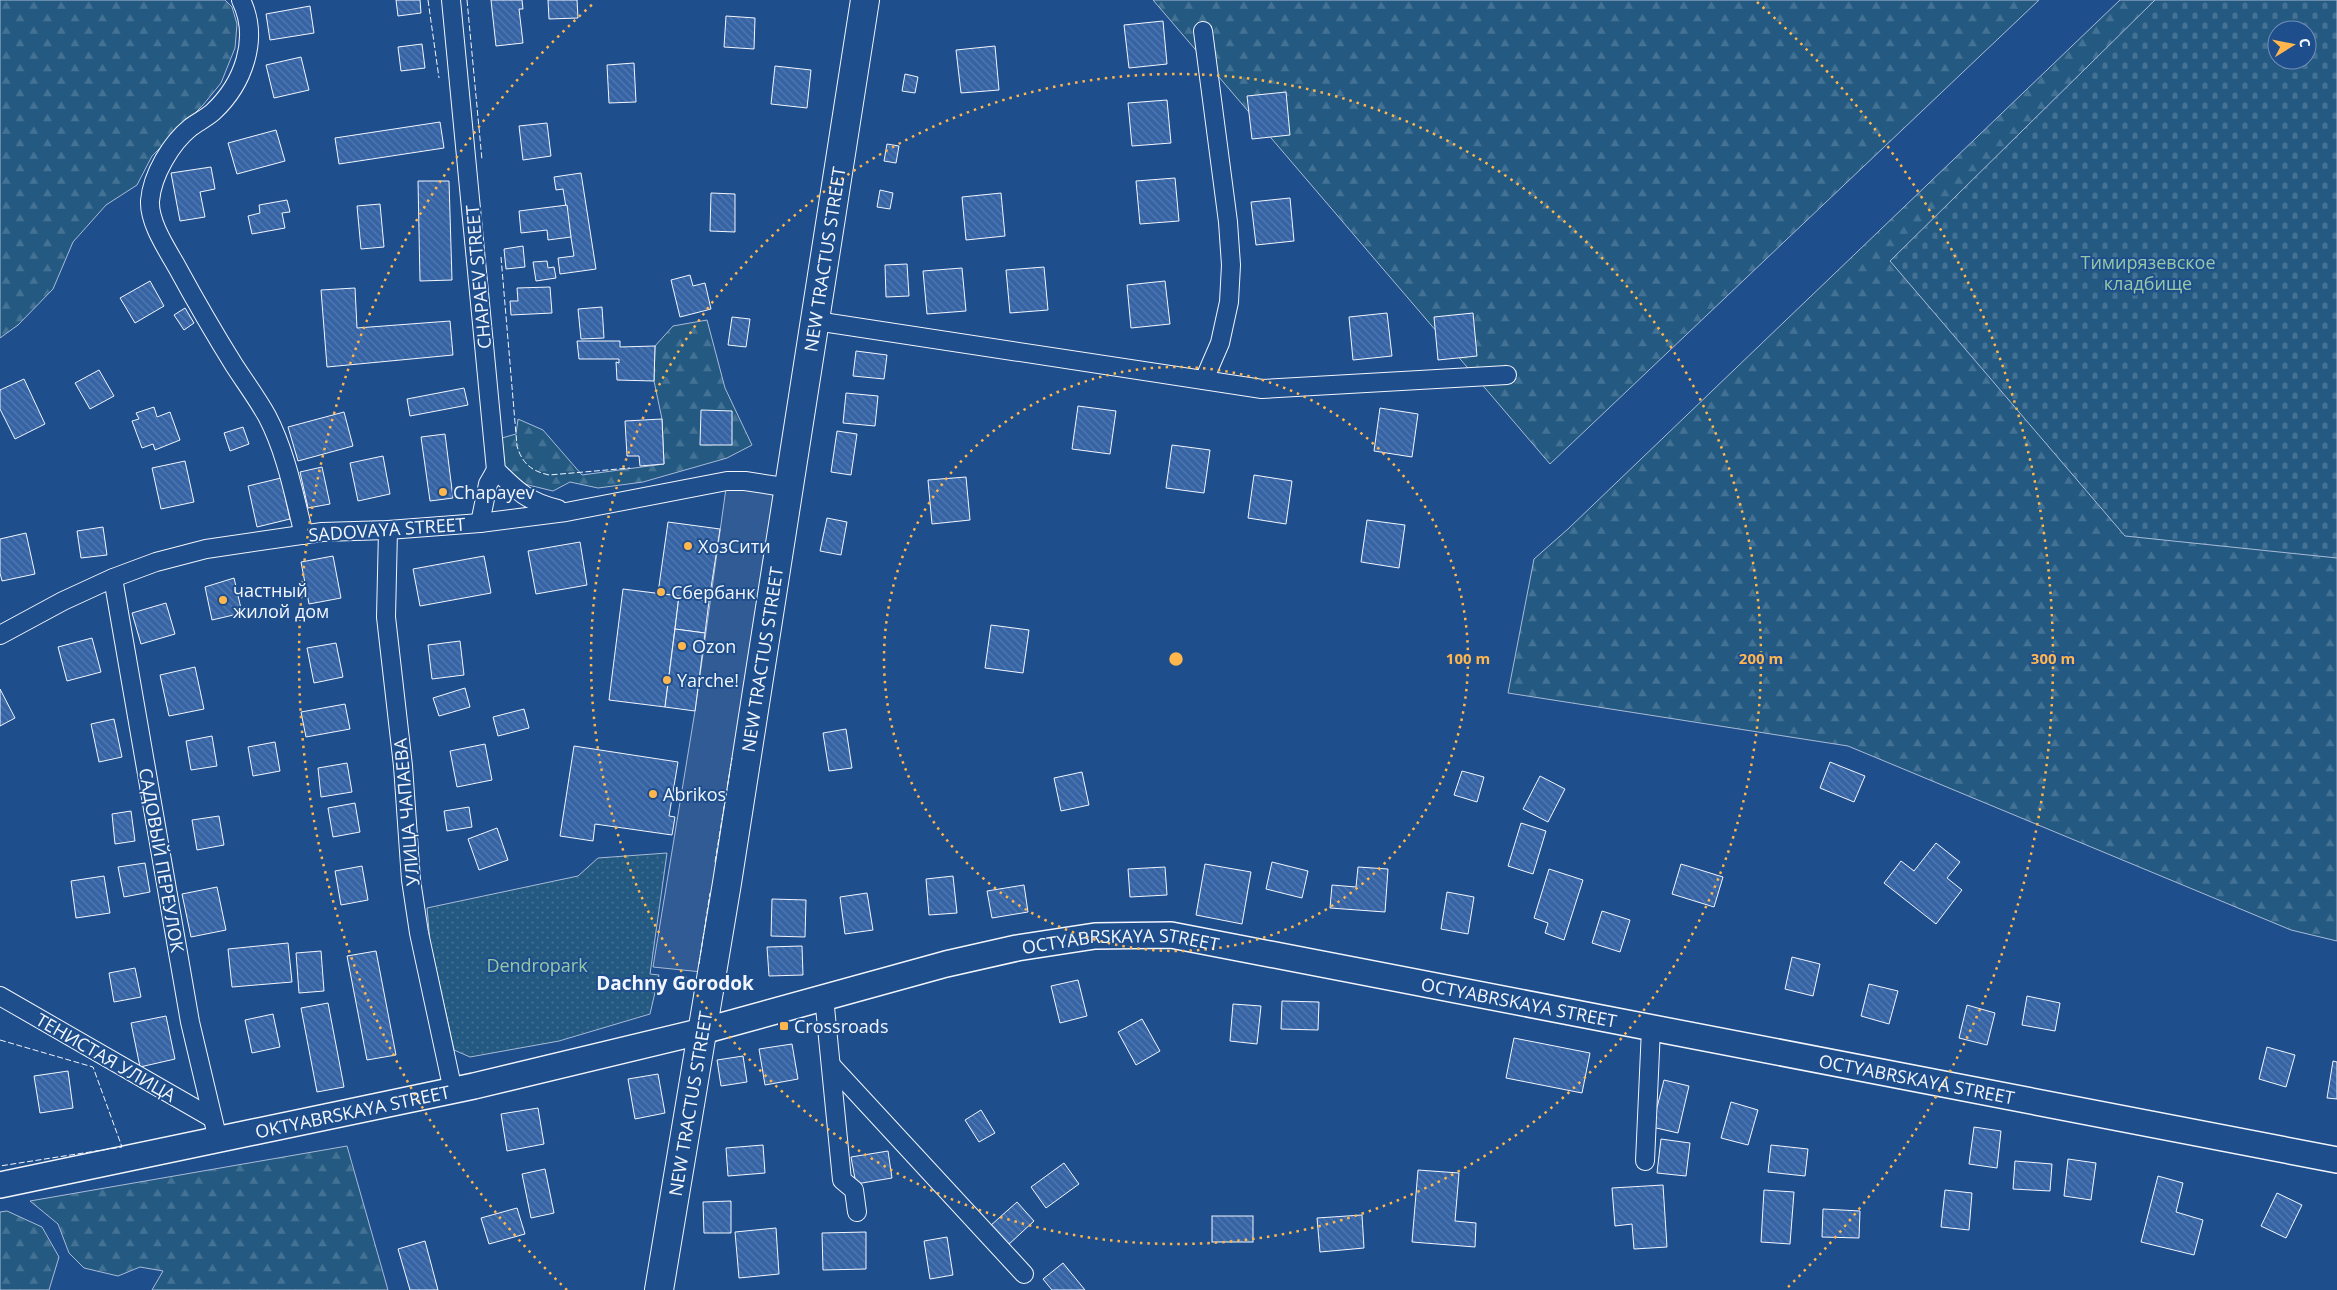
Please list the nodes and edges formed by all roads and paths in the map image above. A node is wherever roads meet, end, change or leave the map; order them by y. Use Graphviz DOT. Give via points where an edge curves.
graph roads {
  1 [pos="241,0"];
  2 [pos="451,0"];
  3 [pos="865,0"];
  4 [pos="1203,31"];
  5 [pos="816,321"];
  6 [pos="1507,375"];
  7 [pos="1204,380"];
  8 [pos="496,470"];
  9 [pos="790,488"];
  10 [pos="566,512"];
  11 [pos="480,523"];
  12 [pos="388,530"];
  13 [pos="304,534"];
  14 [pos="113,578"];
  15 [pos="0,635"];
  16 [pos="0,996"];
  17 [pos="824,998"];
  18 [pos="1651,1029"];
  19 [pos="702,1031"];
  20 [pos="831,1065"];
  21 [pos="453,1091"];
  22 [pos="215,1129"];
  23 [pos="2337,1160"];
  24 [pos="1645,1161"];
  25 [pos="0,1185"];
  26 [pos="857,1212"];
  27 [pos="1024,1274"];
  28 [pos="659,1290"];
  1 -- 13 [label="street" via="250,27 244,67 228,97 190,128 172,148 155,180 150,204 166,248 208,323 267,416 285,460"];
  2 -- 8 [label="street, CHAPAEV STREET"];
  3 -- 5 [label="main road, NEW TRACTUS STREET"];
  4 -- 7 [label="street" via="1231,265 1229,302 1220,343"];
  5 -- 7 [label="street"];
  5 -- 9 [label="main road, NEW TRACTUS STREET"];
  6 -- 7 [label="street" via="1262,389"];
  8 -- 10 [label="street" via="536,504"];
  8 -- 11 [label="street" via="488,484"];
  9 -- 10 [label="street, SADOVAYA STREET" via="726,481"];
  9 -- 19 [label="main road, NEW TRACTUS STREET"];
  10 -- 11 [label="street, SADOVAYA STREET"];
  11 -- 12 [label="street, SADOVAYA STREET"];
  12 -- 13 [label="street, SADOVAYA STREET"];
  12 -- 21 [label="street, УЛИЦА ЧАПАЕВА" via="386,617 404,766 411,880 419,934"];
  13 -- 14 [label="street, SADOVAYA STREET" via="206,549"];
  14 -- 15 [label="street, SADOVAYA STREET"];
  14 -- 22 [label="street, САДОВЫЙ ПЕРЕУЛОК" via="188,1012"];
  16 -- 22 [label="street, ТЕНИСТАЯ УЛИЦА"];
  17 -- 18 [label="street, OCTYABRSKAYA STREET" via="1017,948 1096,936 1171,935"];
  17 -- 19 [label="street, OCTYABRSKAYA STREET"];
  17 -- 20 [label="street"];
  18 -- 23 [label="street, OCTYABRSKAYA STREET"];
  18 -- 24 [label="street"];
  19 -- 21 [label="street, OKTYABRSKAYA STREET"];
  19 -- 28 [label="main road, NEW TRACTUS STREET"];
  20 -- 26 [label="street" via="842,1180 854,1190"];
  20 -- 27 [label="street"];
  21 -- 22 [label="street, OKTYABRSKAYA STREET"];
  22 -- 25 [label="street, OKTYABRSKAYA STREET"];
}
